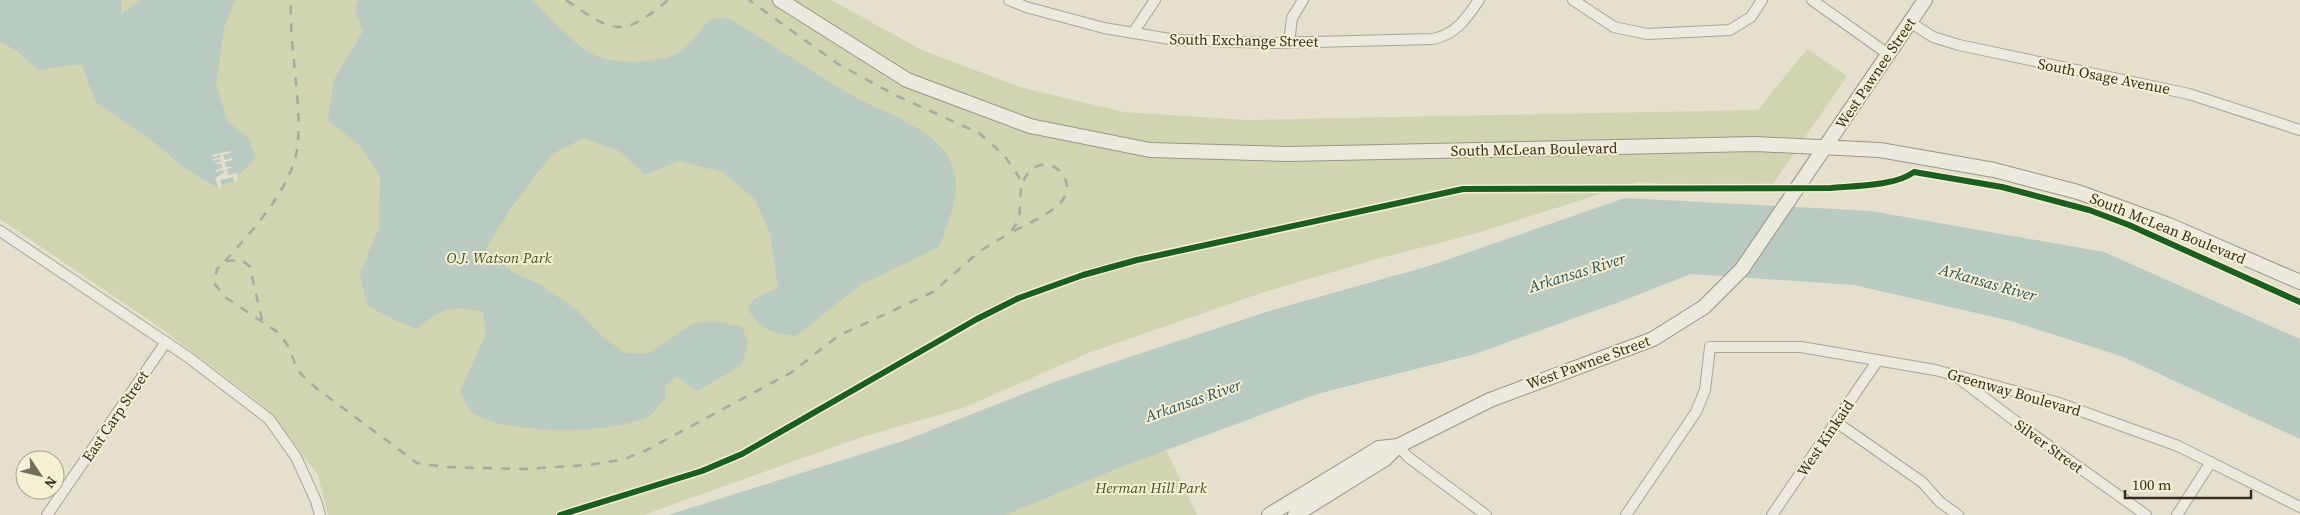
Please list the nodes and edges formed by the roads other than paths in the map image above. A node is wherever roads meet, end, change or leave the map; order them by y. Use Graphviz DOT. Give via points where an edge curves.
graph roads {
  1 [pos="780,0"];
  2 [pos="1009,0"];
  3 [pos="1155,0"];
  4 [pos="1303,0"];
  5 [pos="1479,0"];
  6 [pos="1573,0"];
  7 [pos="1762,0"];
  8 [pos="1812,0"];
  9 [pos="1925,0"];
  10 [pos="1910,22"];
  11 [pos="1133,33"];
  12 [pos="1288,43"];
  13 [pos="1888,54"];
  14 [pos="2300,130"];
  15 [pos="1825,147"];
  16 [pos="0,231"];
  17 [pos="2300,282"];
  18 [pos="166,342"];
  19 [pos="1878,360"];
  20 [pos="1954,375"];
  21 [pos="1836,422"];
  22 [pos="1398,446"];
  23 [pos="2211,462"];
  24 [pos="2300,506"];
  25 [pos="47,515"];
  26 [pos="320,515"];
  27 [pos="1268,515"];
  28 [pos="1295,515"];
  29 [pos="1486,515"];
  30 [pos="1626,515"];
  31 [pos="1772,515"];
  32 [pos="1958,515"];
  33 [pos="2146,515"];
  34 [pos="2177,515"];
  1 -- 15 [label="main road, South McLean Boulevard" via="907,80 1030,126 1150,150 1287,154 1756,144"];
  2 -- 11 [label="street, South Exchange Street" via="1104,28"];
  3 -- 11 [label="street"];
  4 -- 12 [label="street" via="1292,18"];
  5 -- 12 [label="street, South Exchange Street" via="1454,31 1432,39"];
  6 -- 7 [label="street" via="1614,27 1647,34 1730,30 1750,17"];
  8 -- 13 [label="street"];
  9 -- 10 [label="main road, West Pawnee Street"];
  10 -- 13 [label="main road, West Pawnee Street"];
  10 -- 14 [label="street, South Osage Avenue" via="1933,37 1959,45 2189,94"];
  11 -- 12 [label="street, South Exchange Street" via="1176,40"];
  13 -- 15 [label="main road, West Pawnee Street"];
  15 -- 17 [label="main road, South McLean Boulevard" via="1880,150 1994,170 2078,192 2169,225"];
  15 -- 22 [label="main road, West Pawnee Street" via="1742,269 1704,308 1654,338 1490,400"];
  16 -- 18 [label="street"];
  18 -- 25 [label="street, East Carp Street"];
  18 -- 26 [label="street" via="269,419 296,456"];
  19 -- 20 [label="street, Greenway Boulevard"];
  19 -- 21 [label="street, West Kinkaid"];
  19 -- 30 [label="street, Greenway Boulevard" via="1801,347 1710,347 1705,390 1696,412"];
  20 -- 23 [label="street, Greenway Boulevard" via="2056,402 2178,446"];
  20 -- 33 [label="street, Silver Street"];
  21 -- 31 [label="street, West Kinkaid"];
  21 -- 32 [label="street" via="1922,482 1940,502"];
  22 -- 27 [label="main road, West Pawnee Street" via="1379,448"];
  22 -- 28 [label="main road, West Pawnee Street" via="1385,459"];
  22 -- 29 [label="street"];
  23 -- 24 [label="street, Greenway Boulevard"];
  23 -- 34 [label="street"];
}
